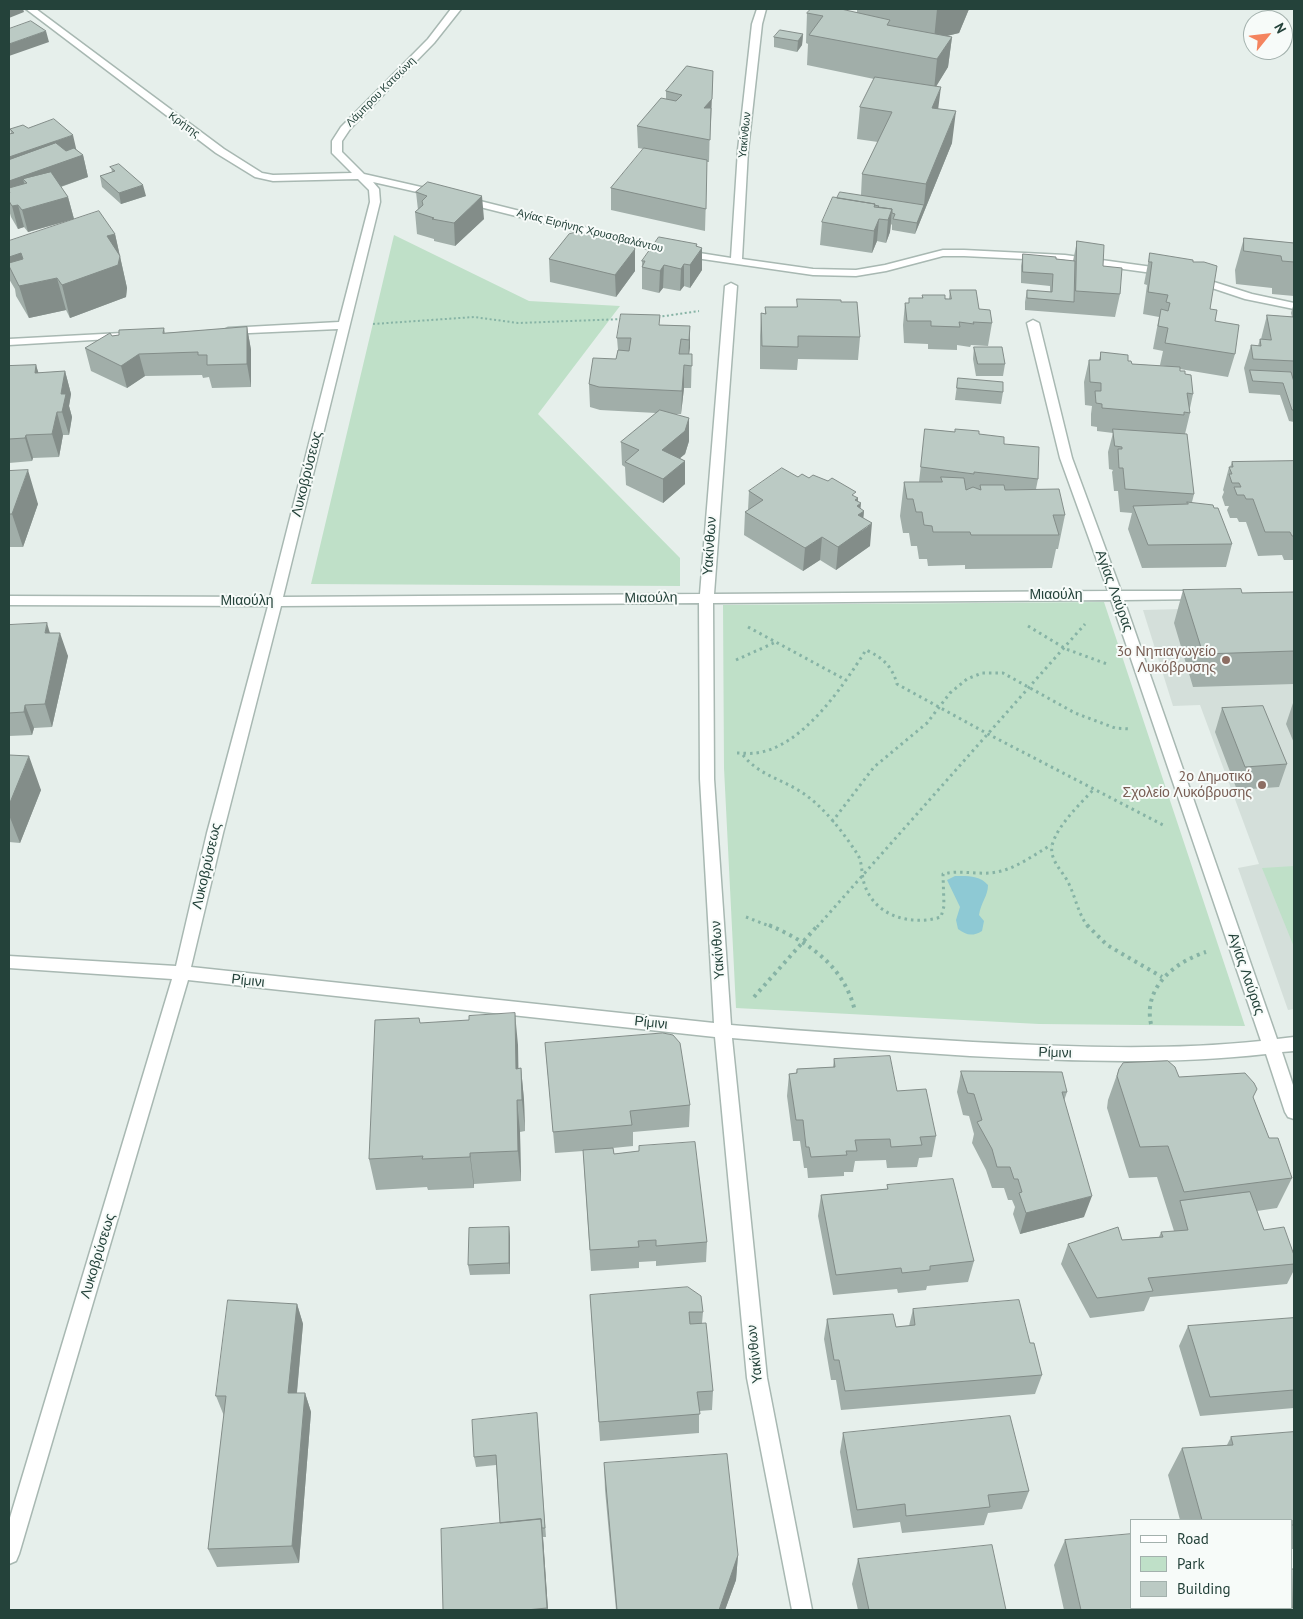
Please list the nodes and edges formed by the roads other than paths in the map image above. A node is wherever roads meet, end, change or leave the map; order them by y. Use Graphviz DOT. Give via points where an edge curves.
graph roads {
  1 [pos="30,9"];
  2 [pos="456,9"];
  3 [pos="762,9"];
  4 [pos="361,176"];
  5 [pos="736,262"];
  6 [pos="731,286"];
  7 [pos="1294,306"];
  8 [pos="1033,323"];
  9 [pos="344,325"];
  10 [pos="213,332"];
  11 [pos="135,336"];
  12 [pos="9,342"];
  13 [pos="1116,595"];
  14 [pos="1215,595"];
  15 [pos="9,600"];
  16 [pos="275,601"];
  17 [pos="706,601"];
  18 [pos="9,962"];
  19 [pos="182,973"];
  20 [pos="723,1031"];
  21 [pos="1294,1044"];
  22 [pos="1272,1047"];
  23 [pos="1294,1112"];
  24 [pos="9,1554"];
  25 [pos="802,1610"];
  1 -- 4 [label="street, Κρήτης" via="220,151 259,175 281,178"];
  2 -- 4 [label="street, Λάμπρου Κατσώνη" via="432,41 341,134 337,153"];
  3 -- 5 [label="street, Υακίνθων" via="757,24 743,150"];
  4 -- 5 [label="street, Αγίας Ειρήνης Χρυσοβαλάντου" via="668,251"];
  4 -- 9 [label="street, Λυκοβρύσεως" via="374,189 375,202"];
  5 -- 7 [label="street, Αγίας Ειρήνης Χρυσοβαλάντου" via="814,272 856,273 943,253 1074,259 1183,275"];
  6 -- 17 [label="street, Υακίνθων"];
  8 -- 13 [label="street, Αγίας Λαύρας" via="1066,458"];
  9 -- 10 [label="street"];
  9 -- 16 [label="street, Λυκοβρύσεως"];
  11 -- 12 [label="street"];
  13 -- 14 [label="street, Μιαούλη"];
  13 -- 17 [label="street, Μιαούλη"];
  13 -- 22 [label="street, Αγίας Λαύρας"];
  15 -- 16 [label="street, Μιαούλη"];
  16 -- 17 [label="street, Μιαούλη"];
  16 -- 19 [label="street, Λυκοβρύσεως"];
  17 -- 20 [label="street, Υακίνθων" via="707,779"];
  18 -- 19 [label="street, Ρίμινι"];
  19 -- 20 [label="street, Ρίμινι"];
  19 -- 24 [label="street, Λυκοβρύσεως"];
  20 -- 22 [label="street, Ρίμινι" via="1050,1053 1200,1053"];
  20 -- 25 [label="street, Υακίνθων" via="757,1378"];
  21 -- 22 [label="street, Ρίμινι"];
  22 -- 23 [label="street, Αγίας Λαύρας"];
}
